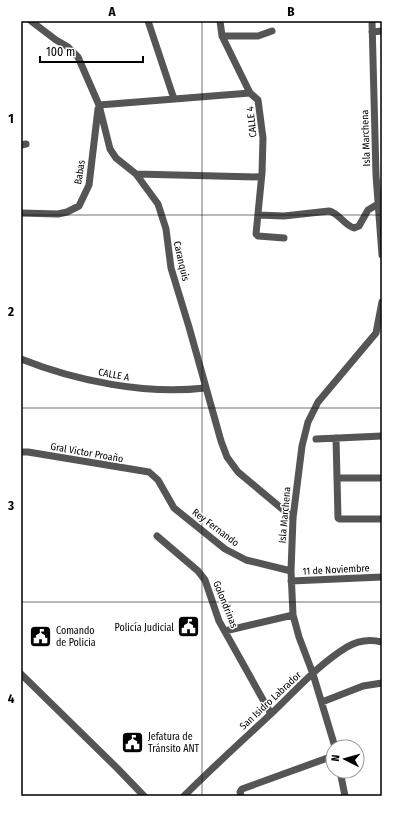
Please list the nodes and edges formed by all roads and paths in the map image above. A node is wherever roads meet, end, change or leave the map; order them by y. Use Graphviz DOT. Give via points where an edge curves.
graph roads {
  1 [pos="31,21"];
  2 [pos="148,21"];
  3 [pos="220,21"];
  4 [pos="372,21"];
  5 [pos="272,31"];
  6 [pos="382,31"];
  7 [pos="372,32"];
  8 [pos="222,36"];
  9 [pos="250,93"];
  10 [pos="174,99"];
  11 [pos="99,105"];
  12 [pos="378,143"];
  13 [pos="136,174"];
  14 [pos="261,177"];
  15 [pos="378,204"];
  16 [pos="21,214"];
  17 [pos="258,215"];
  18 [pos="284,238"];
  19 [pos="382,255"];
  20 [pos="382,302"];
  21 [pos="379,332"];
  22 [pos="21,359"];
  23 [pos="205,388"];
  24 [pos="382,436"];
  25 [pos="336,438"];
  26 [pos="316,439"];
  27 [pos="21,452"];
  28 [pos="149,472"];
  29 [pos="337,478"];
  30 [pos="382,478"];
  31 [pos="293,518"];
  32 [pos="382,519"];
  33 [pos="157,536"];
  34 [pos="291,570"];
  35 [pos="382,577"];
  36 [pos="291,581"];
  37 [pos="292,615"];
  38 [pos="225,631"];
  39 [pos="382,642"];
  40 [pos="21,674"];
  41 [pos="313,674"];
  42 [pos="382,683"];
  43 [pos="322,702"];
  44 [pos="271,714"];
  45 [pos="333,739"];
  46 [pos="325,759"];
  47 [pos="342,779"];
  48 [pos="144,796"];
  49 [pos="184,796"];
  50 [pos="241,796"];
  51 [pos="345,796"];
  1 -- 11 [label="street, Caranquis" via="78,57"];
  2 -- 10 [label="street"];
  3 -- 8 [label="street, CALLE 4"];
  4 -- 7 [label="street, Isla Marchena"];
  5 -- 8 [label="street" via="258,36"];
  6 -- 7 [label="street"];
  7 -- 12 [label="street, Isla Marchena"];
  8 -- 9 [label="street, CALLE 4"];
  9 -- 10 [label="street"];
  9 -- 14 [label="street, CALLE 4" via="258,100 263,138"];
  10 -- 11 [label="street"];
  11 -- 13 [label="street, Caranquis" via="110,149 116,158"];
  11 -- 16 [label="street, Babas" via="89,185 79,206 58,214"];
  12 -- 15 [label="street, Isla Marchena"];
  13 -- 14 [label="street"];
  13 -- 23 [label="street, Caranquis" via="158,204 162,215 171,268"];
  14 -- 17 [label="street, CALLE 4"];
  15 -- 17 [label="street" via="370,208 359,226 354,228 347,226 329,211 284,216"];
  15 -- 19 [label="street, Isla Marchena"];
  17 -- 18 [label="street, CALLE 4" via="258,236"];
  20 -- 21 [label="street, Isla Marchena"];
  21 -- 31 [label="street, Isla Marchena" via="318,402 308,422 302,446"];
  22 -- 23 [label="street, CALLE A" via="51,370 132,388"];
  23 -- 31 [label="street, Caranquis" via="227,457 238,472"];
  24 -- 25 [label="street"];
  25 -- 26 [label="street"];
  25 -- 29 [label="street"];
  27 -- 28 [label="street, Gral Victor Proaño"];
  28 -- 34 [label="street, Rey Fernando" via="158,480 174,508 225,549 246,560"];
  29 -- 30 [label="street"];
  29 -- 32 [label="street" via="338,518"];
  31 -- 34 [label="street, Isla Marchena"];
  33 -- 38 [label="street, Golondrinas" via="205,580"];
  34 -- 36 [label="street, Isla Marchena"];
  35 -- 36 [label="street, 11 de Noviembre"];
  36 -- 37 [label="street, Isla Marchena"];
  37 -- 38 [label="street"];
  37 -- 41 [label="street, Isla Marchena"];
  38 -- 44 [label="street, Golondrinas"];
  39 -- 41 [label="street, San Isidro Labrador" via="361,641 348,647"];
  40 -- 48 [label="street"];
  41 -- 43 [label="street, Isla Marchena"];
  41 -- 44 [label="street, San Isidro Labrador"];
  42 -- 43 [label="street" via="363,686"];
  43 -- 45 [label="street, Isla Marchena"];
  44 -- 49 [label="street, San Isidro Labrador"];
  46 -- 50 [label="street" via="242,789"];
  47 -- 51 [label="street"];
}
